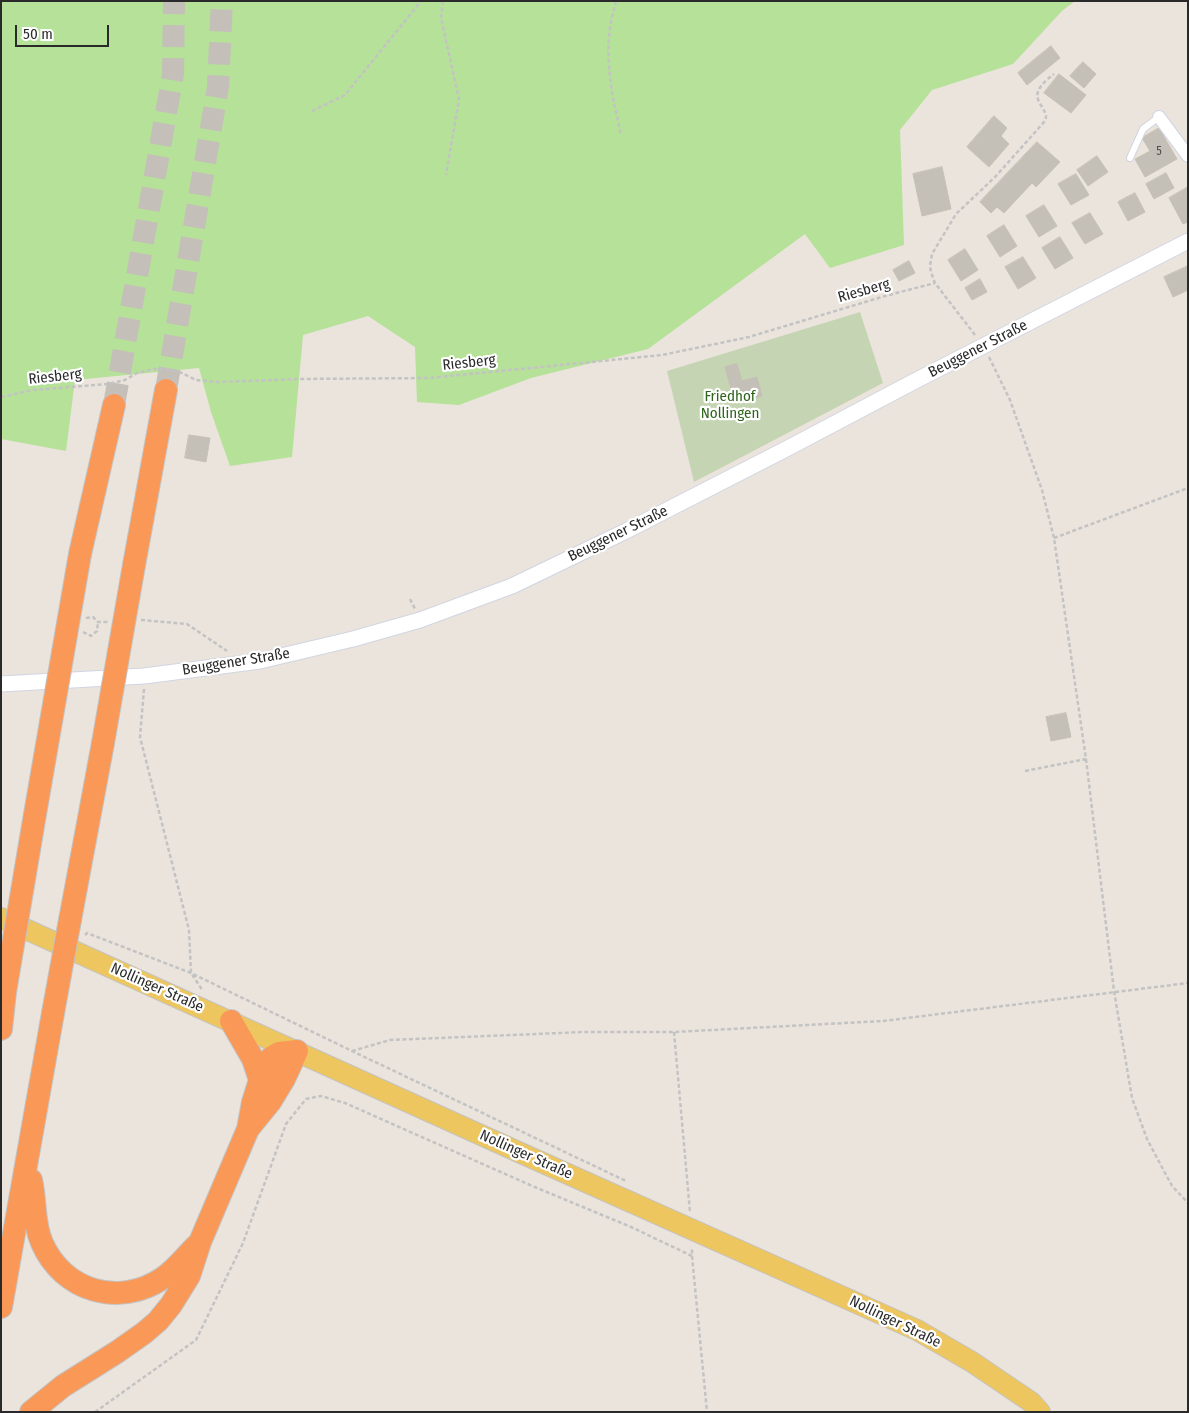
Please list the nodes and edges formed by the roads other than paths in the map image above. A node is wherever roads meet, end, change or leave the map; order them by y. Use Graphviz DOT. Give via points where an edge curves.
graph roads {
  1 [pos="1159,117"];
  2 [pos="1186,151"];
  3 [pos="1130,158"];
  4 [pos="1188,241"];
  5 [pos="166,390"];
  6 [pos="114,406"];
  7 [pos="1,684"];
  8 [pos="1,918"];
  9 [pos="231,1021"];
  10 [pos="1,1029"];
  11 [pos="297,1051"];
  12 [pos="260,1080"];
  13 [pos="248,1129"];
  14 [pos="28,1161"];
  15 [pos="200,1242"];
  16 [pos="1,1307"];
  17 [pos="31,1412"];
  18 [pos="1040,1412"];
  1 -- 2 [label="street"];
  1 -- 3 [label="lane" via="1144,129"];
  4 -- 7 [label="street, Beuggener Straße" via="626,531 512,586 420,620 260,661 144,676"];
  5 -- 14 [label="highway, bridge"];
  6 -- 10 [label="highway, bridge" via="80,554"];
  8 -- 9 [label="main road, Nollinger Straße"];
  9 -- 11 [label="main road, Nollinger Straße"];
  9 -- 12 [label="highway" via="253,1058"];
  11 -- 12 [label="highway" via="279,1053 272,1058"];
  11 -- 13 [label="highway" via="270,1102"];
  11 -- 18 [label="main road, Nollinger Straße" via="918,1330 972,1362 1031,1402"];
  12 -- 13 [label="highway"];
  13 -- 15 [label="highway"];
  14 -- 15 [label="highway" via="41,1241 58,1268 84,1286 111,1293 145,1288 162,1279"];
  14 -- 16 [label="highway"];
  15 -- 17 [label="highway" via="189,1276 158,1321"];
}
